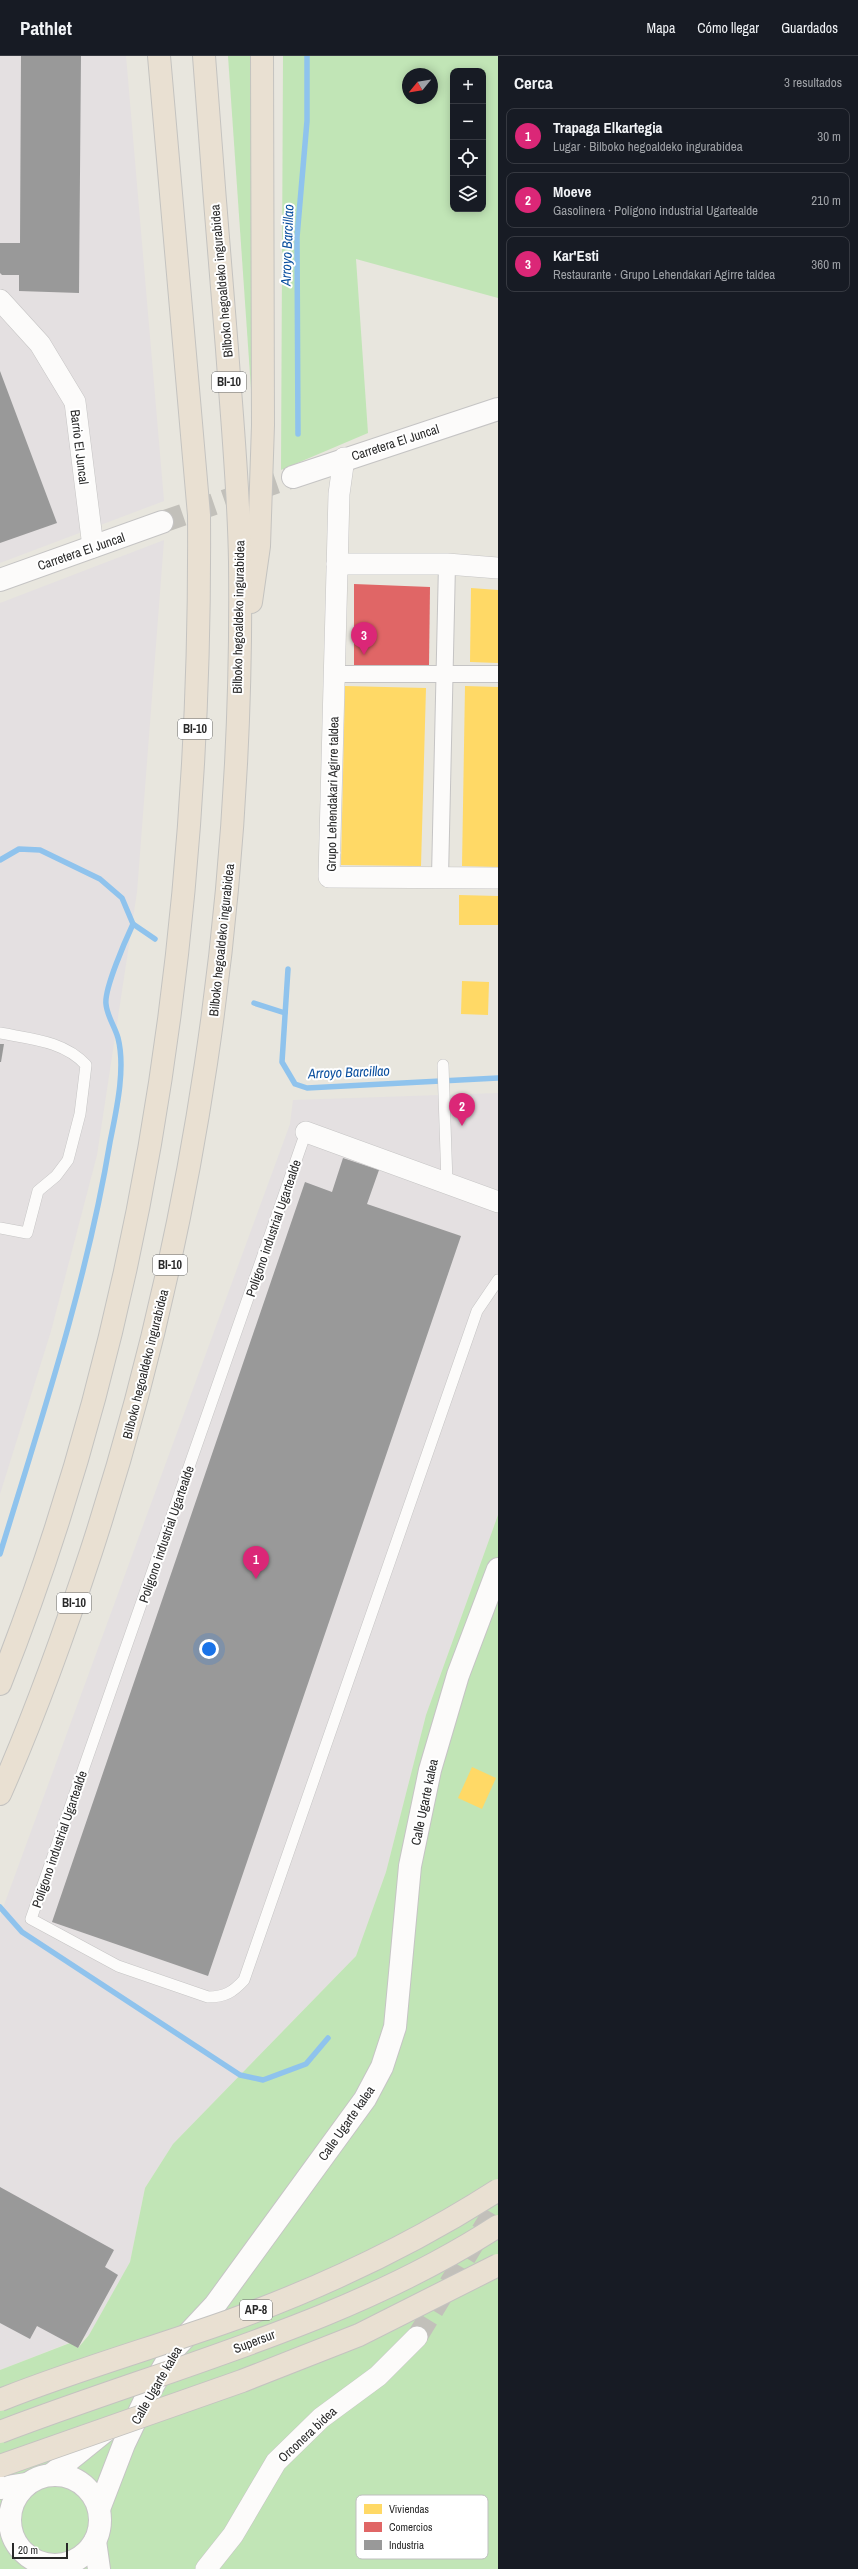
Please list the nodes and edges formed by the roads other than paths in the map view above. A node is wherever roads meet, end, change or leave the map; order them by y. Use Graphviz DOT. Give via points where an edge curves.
graph roads {
  1 [pos="159,56"];
  2 [pos="204,56"];
  3 [pos="262,56"];
  4 [pos="0,300"];
  5 [pos="498,409"];
  6 [pos="344,458"];
  7 [pos="293,477"];
  8 [pos="162,522"];
  9 [pos="93,547"];
  10 [pos="337,564"];
  11 [pos="447,564"];
  12 [pos="498,568"];
  13 [pos="0,580"];
  14 [pos="334,674"];
  15 [pos="445,674"];
  16 [pos="498,674"];
  17 [pos="237,708"];
  18 [pos="440,878"];
  19 [pos="498,878"];
  20 [pos="0,1033"];
  21 [pos="443,1065"];
  22 [pos="306,1132"];
  23 [pos="447,1183"];
  24 [pos="473,1192"];
  25 [pos="498,1202"];
  26 [pos="498,1214"];
  27 [pos="0,1228"];
  28 [pos="498,1280"];
  29 [pos="498,1569"];
  30 [pos="0,1684"];
  31 [pos="0,1794"];
  32 [pos="498,2190"];
  33 [pos="498,2226"];
  34 [pos="498,2265"];
  35 [pos="417,2336"];
  36 [pos="146,2398"];
  37 [pos="0,2400"];
  38 [pos="0,2432"];
  39 [pos="0,2466"];
  40 [pos="52,2474"];
  41 [pos="27,2484"];
  42 [pos="0,2488"];
  43 [pos="99,2509"];
  44 [pos="6,2532"];
  45 [pos="95,2542"];
  46 [pos="44,2566"];
  47 [pos="99,2569"];
  48 [pos="206,2569"];
  1 -- 30 [label="highway, BI-10" via="199,514 194,754 182,919 159,1096 122,1286 72,1474"];
  2 -- 17 [label="highway, Bilboko hegoaldeko ingurabidea / BI-10" via="240,561"];
  3 -- 17 [label="highway" via="263,425 259,546"];
  4 -- 9 [label="street, Barrio El Juncal" via="40,344 75,402"];
  5 -- 6 [label="street, Carretera El Juncal"];
  6 -- 7 [label="street, Carretera El Juncal"];
  6 -- 10 [label="street, Grupo Lehendakari Agirre taldea"];
  8 -- 9 [label="street, Carretera El Juncal"];
  9 -- 13 [label="street, Carretera El Juncal"];
  10 -- 11 [label="street"];
  10 -- 14 [label="street, Grupo Lehendakari Agirre taldea"];
  11 -- 12 [label="street"];
  11 -- 15 [label="street"];
  14 -- 15 [label="street"];
  14 -- 18 [label="street, Grupo Lehendakari Agirre taldea" via="329,877"];
  15 -- 16 [label="street"];
  15 -- 18 [label="street"];
  17 -- 31 [label="highway, Bilboko hegoaldeko ingurabidea / BI-10" via="229,864 218,978 200,1103 173,1249 145,1371 96,1537 49,1673"];
  18 -- 19 [label="street, Grupo Lehendakari Agirre taldea"];
  20 -- 27 [label="lane" via="56,1045 75,1053 86,1065 80,1114 68,1160 56,1176 38,1191 27,1233"];
  21 -- 23 [label="lane"];
  22 -- 23 [label="street, Polígono industrial Ugartealde"];
  22 -- 28 [label="lane, Polígono industrial Ugartealde" via="31,1919 118,1966 208,1997 222,1997 234,1991 244,1980 477,1311"];
  23 -- 24 [label="street, Polígono industrial Ugartealde"];
  24 -- 25 [label="street, Polígono industrial Ugartealde"];
  24 -- 26 [label="street, Polígono industrial Ugartealde"];
  29 -- 36 [label="street, Calle Ugarte kalea" via="458,1675 430,1770 410,1866 395,2027 382,2068 366,2099 215,2304 174,2349"];
  32 -- 37 [label="highway, AP-8, bridge" via="455,2217 378,2258 311,2288 230,2320"];
  33 -- 38 [label="highway, Supersur / AP-8, bridge" via="473,2242 336,2310"];
  34 -- 39 [label="highway, bridge" via="359,2335 242,2381"];
  35 -- 48 [label="street, Orconera bidea" via="378,2376 321,2418 276,2462 233,2535"];
  36 -- 40 [label="street"];
  36 -- 43 [label="street, Calle Ugarte kalea" via="124,2444"];
  40 -- 41 [label="street" via="39,2477"];
  40 -- 43 [label="street" via="68,2476 82,2483 92,2494"];
  41 -- 42 [label="street"];
  41 -- 44 [label="street" via="17,2494 11,2507"];
  43 -- 45 [label="street" via="99,2531"];
  44 -- 46 [label="street" via="29,2557"];
  45 -- 46 [label="street" via="85,2554 72,2562"];
  45 -- 47 [label="street"];
}
